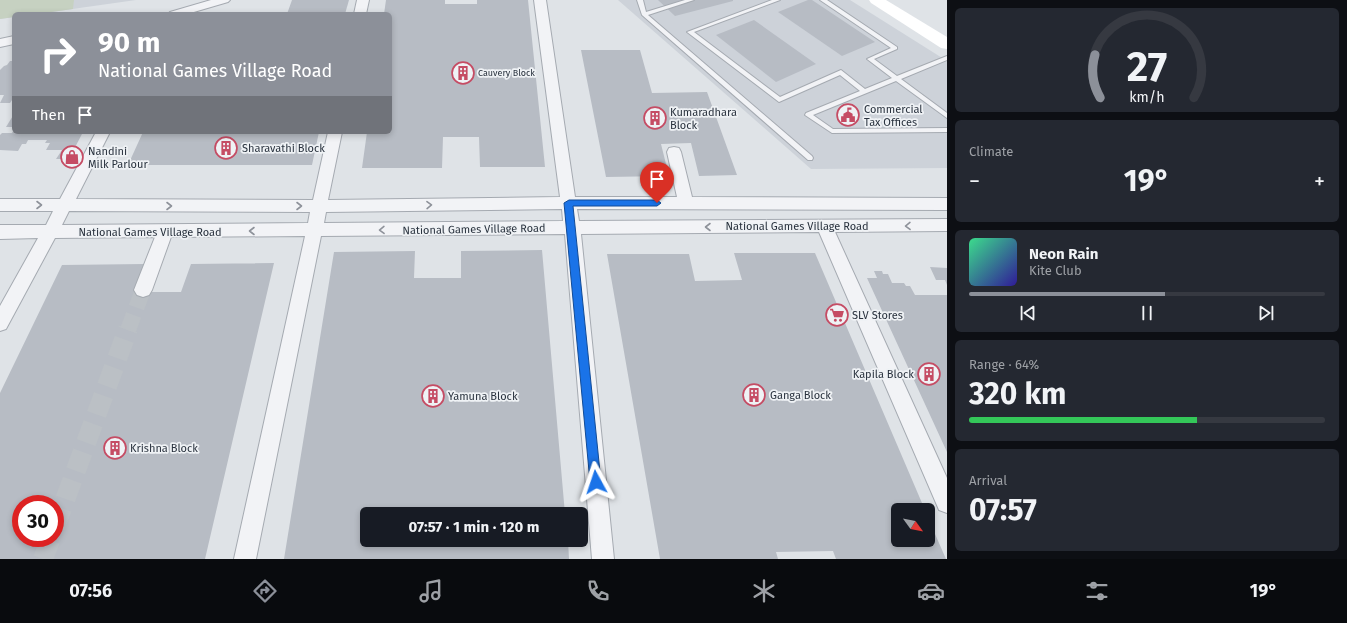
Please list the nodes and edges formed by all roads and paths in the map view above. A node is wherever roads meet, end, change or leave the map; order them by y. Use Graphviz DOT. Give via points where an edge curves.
graph roads {
  1 [pos="224,0"];
  2 [pos="363,0"];
  3 [pos="540,0"];
  4 [pos="640,0"];
  5 [pos="691,0"];
  6 [pos="777,0"];
  7 [pos="823,0"];
  8 [pos="876,0"];
  9 [pos="895,0"];
  10 [pos="181,12"];
  11 [pos="360,12"];
  12 [pos="644,14"];
  13 [pos="947,32"];
  14 [pos="12,40"];
  15 [pos="0,43"];
  16 [pos="947,44"];
  17 [pos="947,58"];
  18 [pos="897,79"];
  19 [pos="865,92"];
  20 [pos="947,116"];
  21 [pos="947,130"];
  22 [pos="102,134"];
  23 [pos="335,134"];
  24 [pos="674,152"];
  25 [pos="810,158"];
  26 [pos="569,203"];
  27 [pos="686,203"];
  28 [pos="947,204"];
  29 [pos="0,205"];
  30 [pos="65,205"];
  31 [pos="319,206"];
  32 [pos="947,225"];
  33 [pos="572,227"];
  34 [pos="825,227"];
  35 [pos="314,231"];
  36 [pos="0,232"];
  37 [pos="49,232"];
  38 [pos="165,232"];
  39 [pos="143,290"];
  40 [pos="0,323"];
  41 [pos="947,502"];
  42 [pos="245,559"];
  43 [pos="603,559"];
  1 -- 10 [label="street"];
  2 -- 11 [label="street"];
  3 -- 26 [label="street"];
  4 -- 12 [label="lane"];
  5 -- 12 [label="lane"];
  6 -- 19 [label="lane" via="690,32 779,100 841,72"];
  7 -- 18 [label="lane" via="895,48 870,59"];
  8 -- 16 [label="main road"];
  9 -- 13 [label="main road"];
  12 -- 25 [label="lane"];
  14 -- 15 [label="street"];
  17 -- 18 [label="lane"];
  18 -- 19 [label="lane"];
  18 -- 20 [label="lane"];
  19 -- 21 [label="lane" via="808,115 832,131"];
  22 -- 30 [label="street"];
  23 -- 31 [label="street"];
  24 -- 27 [label="street"];
  26 -- 27 [label="street, National Games Village Road"];
  31 -- 26 [label="street, National Games Village Road, one-way"];
  26 -- 33 [label="street"];
  27 -- 28 [label="street, National Games Village Road"];
  29 -- 30 [label="street, National Games Village Road, one-way"];
  30 -- 31 [label="street, National Games Village Road, one-way"];
  30 -- 37 [label="street"];
  31 -- 35 [label="street"];
  32 -- 34 [label="street, National Games Village Road, one-way"];
  34 -- 33 [label="street, National Games Village Road, one-way"];
  33 -- 35 [label="street, National Games Village Road, one-way"];
  33 -- 43 [label="street"];
  34 -- 41 [label="street"];
  35 -- 38 [label="street, National Games Village Road, one-way"];
  35 -- 42 [label="street"];
  36 -- 37 [label="street, National Games Village Road"];
  37 -- 38 [label="street, National Games Village Road"];
  37 -- 40 [label="street"];
  38 -- 39 [label="street"];
}
